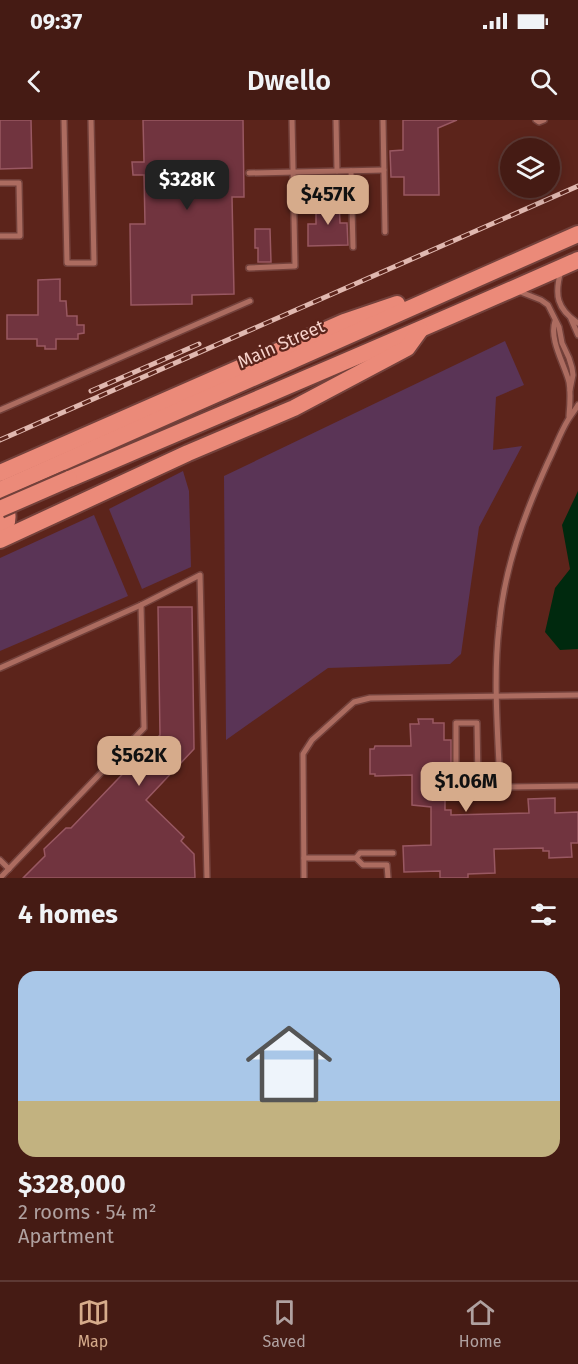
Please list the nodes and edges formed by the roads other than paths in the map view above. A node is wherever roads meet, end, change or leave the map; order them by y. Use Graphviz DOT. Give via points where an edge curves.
graph roads {
  1 [pos="64,120"];
  2 [pos="91,120"];
  3 [pos="292,120"];
  4 [pos="336,120"];
  5 [pos="383,120"];
  6 [pos="537,120"];
  7 [pos="544,120"];
  8 [pos="384,170"];
  9 [pos="337,171"];
  10 [pos="351,171"];
  11 [pos="249,172"];
  12 [pos="293,172"];
  13 [pos="0,183"];
  14 [pos="385,232"];
  15 [pos="578,234"];
  16 [pos="0,236"];
  17 [pos="353,247"];
  18 [pos="578,260"];
  19 [pos="516,262"];
  20 [pos="562,267"];
  21 [pos="249,268"];
  22 [pos="511,289"];
  23 [pos="250,301"];
  24 [pos="563,312"];
  25 [pos="554,318"];
  26 [pos="571,319"];
  27 [pos="578,323"];
  28 [pos="420,330"];
  29 [pos="578,335"];
  30 [pos="578,405"];
  31 [pos="0,410"];
  32 [pos="569,418"];
  33 [pos="0,472"];
  34 [pos="0,490"];
  35 [pos="0,499"];
  36 [pos="0,509"];
  37 [pos="0,533"];
  38 [pos="0,540"];
  39 [pos="141,605"];
  40 [pos="0,668"];
  41 [pos="578,695"];
  42 [pos="498,696"];
  43 [pos="478,780"];
  44 [pos="499,780"];
  45 [pos="578,786"];
  46 [pos="393,853"];
  47 [pos="304,858"];
  48 [pos="356,858"];
  49 [pos="0,860"];
  50 [pos="9,869"];
  51 [pos="0,878"];
  52 [pos="207,878"];
  53 [pos="304,878"];
  54 [pos="388,878"];
  1 -- 2 [label="lane" via="67,263 94,263"];
  3 -- 12 [label="lane"];
  4 -- 9 [label="lane"];
  5 -- 8 [label="lane"];
  6 -- 7 [label="lane"];
  8 -- 10 [label="lane"];
  8 -- 14 [label="lane"];
  9 -- 10 [label="lane"];
  9 -- 12 [label="lane"];
  10 -- 17 [label="lane"];
  11 -- 12 [label="lane"];
  12 -- 21 [label="lane" via="295,266"];
  13 -- 16 [label="lane" via="19,183 20,236"];
  15 -- 19 [label="highway, Main Street"];
  18 -- 20 [label="highway"];
  19 -- 33 [label="highway" via="344,322"];
  19 -- 34 [label="highway, Main Street"];
  20 -- 22 [label="highway"];
  20 -- 24 [label="lane" via="557,292"];
  22 -- 25 [label="lane" via="545,302"];
  22 -- 28 [label="highway"];
  23 -- 31 [label="lane"];
  24 -- 25 [label="lane"];
  24 -- 26 [label="lane"];
  25 -- 32 [label="lane" via="555,343 570,390"];
  26 -- 27 [label="lane"];
  26 -- 29 [label="lane"];
  28 -- 36 [label="highway, bridge"];
  28 -- 38 [label="highway" via="407,348 294,408"];
  30 -- 32 [label="lane"];
  32 -- 42 [label="lane" via="530,501 513,551 498,628"];
  35 -- 37 [label="highway" via="6,504 8,517"];
  39 -- 40 [label="lane"];
  39 -- 50 [label="lane" via="144,728"];
  39 -- 52 [label="lane" via="200,575"];
  41 -- 42 [label="lane"];
  42 -- 44 [label="lane"];
  42 -- 47 [label="lane" via="370,698 354,702 312,740 303,754"];
  43 -- 43 [label="lane" via="456,780 456,723 477,723"];
  43 -- 44 [label="lane"];
  44 -- 45 [label="lane" via="500,787"];
  46 -- 48 [label="lane" via="360,853"];
  47 -- 48 [label="lane"];
  47 -- 53 [label="lane"];
  48 -- 54 [label="lane" via="363,865 387,865"];
  49 -- 50 [label="lane"];
  50 -- 51 [label="lane"];
}
